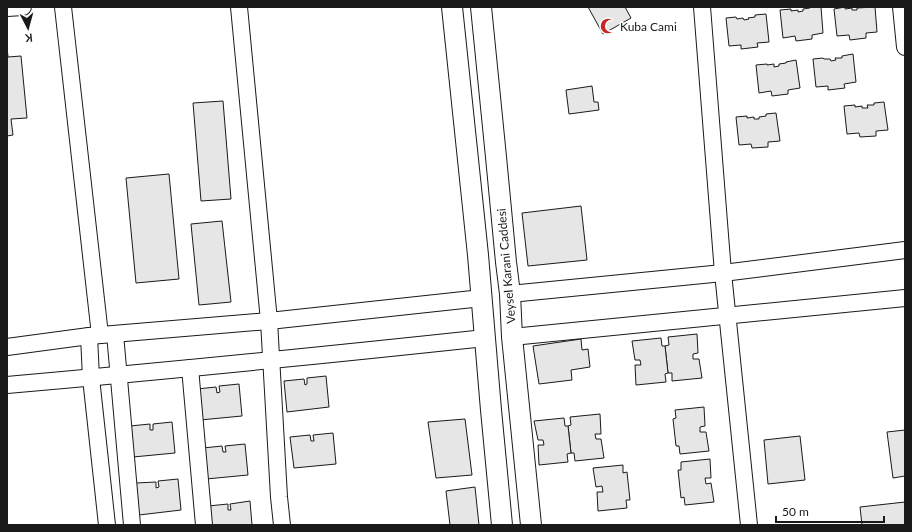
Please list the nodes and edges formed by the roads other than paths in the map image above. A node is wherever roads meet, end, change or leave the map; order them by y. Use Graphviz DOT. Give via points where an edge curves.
graph roads {
  1 [pos="23,7"];
  2 [pos="64,7"];
  3 [pos="239,7"];
  4 [pos="452,7"];
  5 [pos="481,7"];
  6 [pos="702,7"];
  7 [pos="901,7"];
  8 [pos="7,8"];
  9 [pos="905,47"];
  10 [pos="905,250"];
  11 [pos="723,273"];
  12 [pos="510,294"];
  13 [pos="482,298"];
  14 [pos="905,298"];
  15 [pos="728,316"];
  16 [pos="269,321"];
  17 [pos="102,335"];
  18 [pos="512,337"];
  19 [pos="485,338"];
  20 [pos="7,347"];
  21 [pos="271,361"];
  22 [pos="190,368"];
  23 [pos="118,375"];
  24 [pos="91,378"];
  25 [pos="7,385"];
  26 [pos="107,525"];
  27 [pos="132,525"];
  28 [pos="204,525"];
  29 [pos="282,525"];
  30 [pos="502,525"];
  31 [pos="531,525"];
  32 [pos="749,525"];
  1 -- 8 [label="street"];
  2 -- 17 [label="street"];
  3 -- 16 [label="street"];
  4 -- 13 [label="main road"];
  5 -- 12 [label="main road, Veysel Karani Caddesi"];
  6 -- 11 [label="street"];
  7 -- 9 [label="street"];
  10 -- 11 [label="street"];
  11 -- 12 [label="street"];
  11 -- 15 [label="street"];
  12 -- 18 [label="main road, Veysel Karani Caddesi"];
  13 -- 16 [label="street"];
  13 -- 19 [label="main road"];
  14 -- 15 [label="street"];
  15 -- 18 [label="street"];
  15 -- 32 [label="street"];
  16 -- 17 [label="street"];
  16 -- 21 [label="street"];
  17 -- 20 [label="street"];
  17 -- 23 [label="street"];
  17 -- 24 [label="street"];
  18 -- 31 [label="main road, Veysel Karani Caddesi"];
  19 -- 21 [label="street"];
  19 -- 30 [label="main road"];
  21 -- 22 [label="street"];
  21 -- 29 [label="street"];
  22 -- 23 [label="street"];
  22 -- 28 [label="street"];
  23 -- 24 [label="street"];
  23 -- 27 [label="street"];
  24 -- 25 [label="street"];
  24 -- 26 [label="street"];
}
